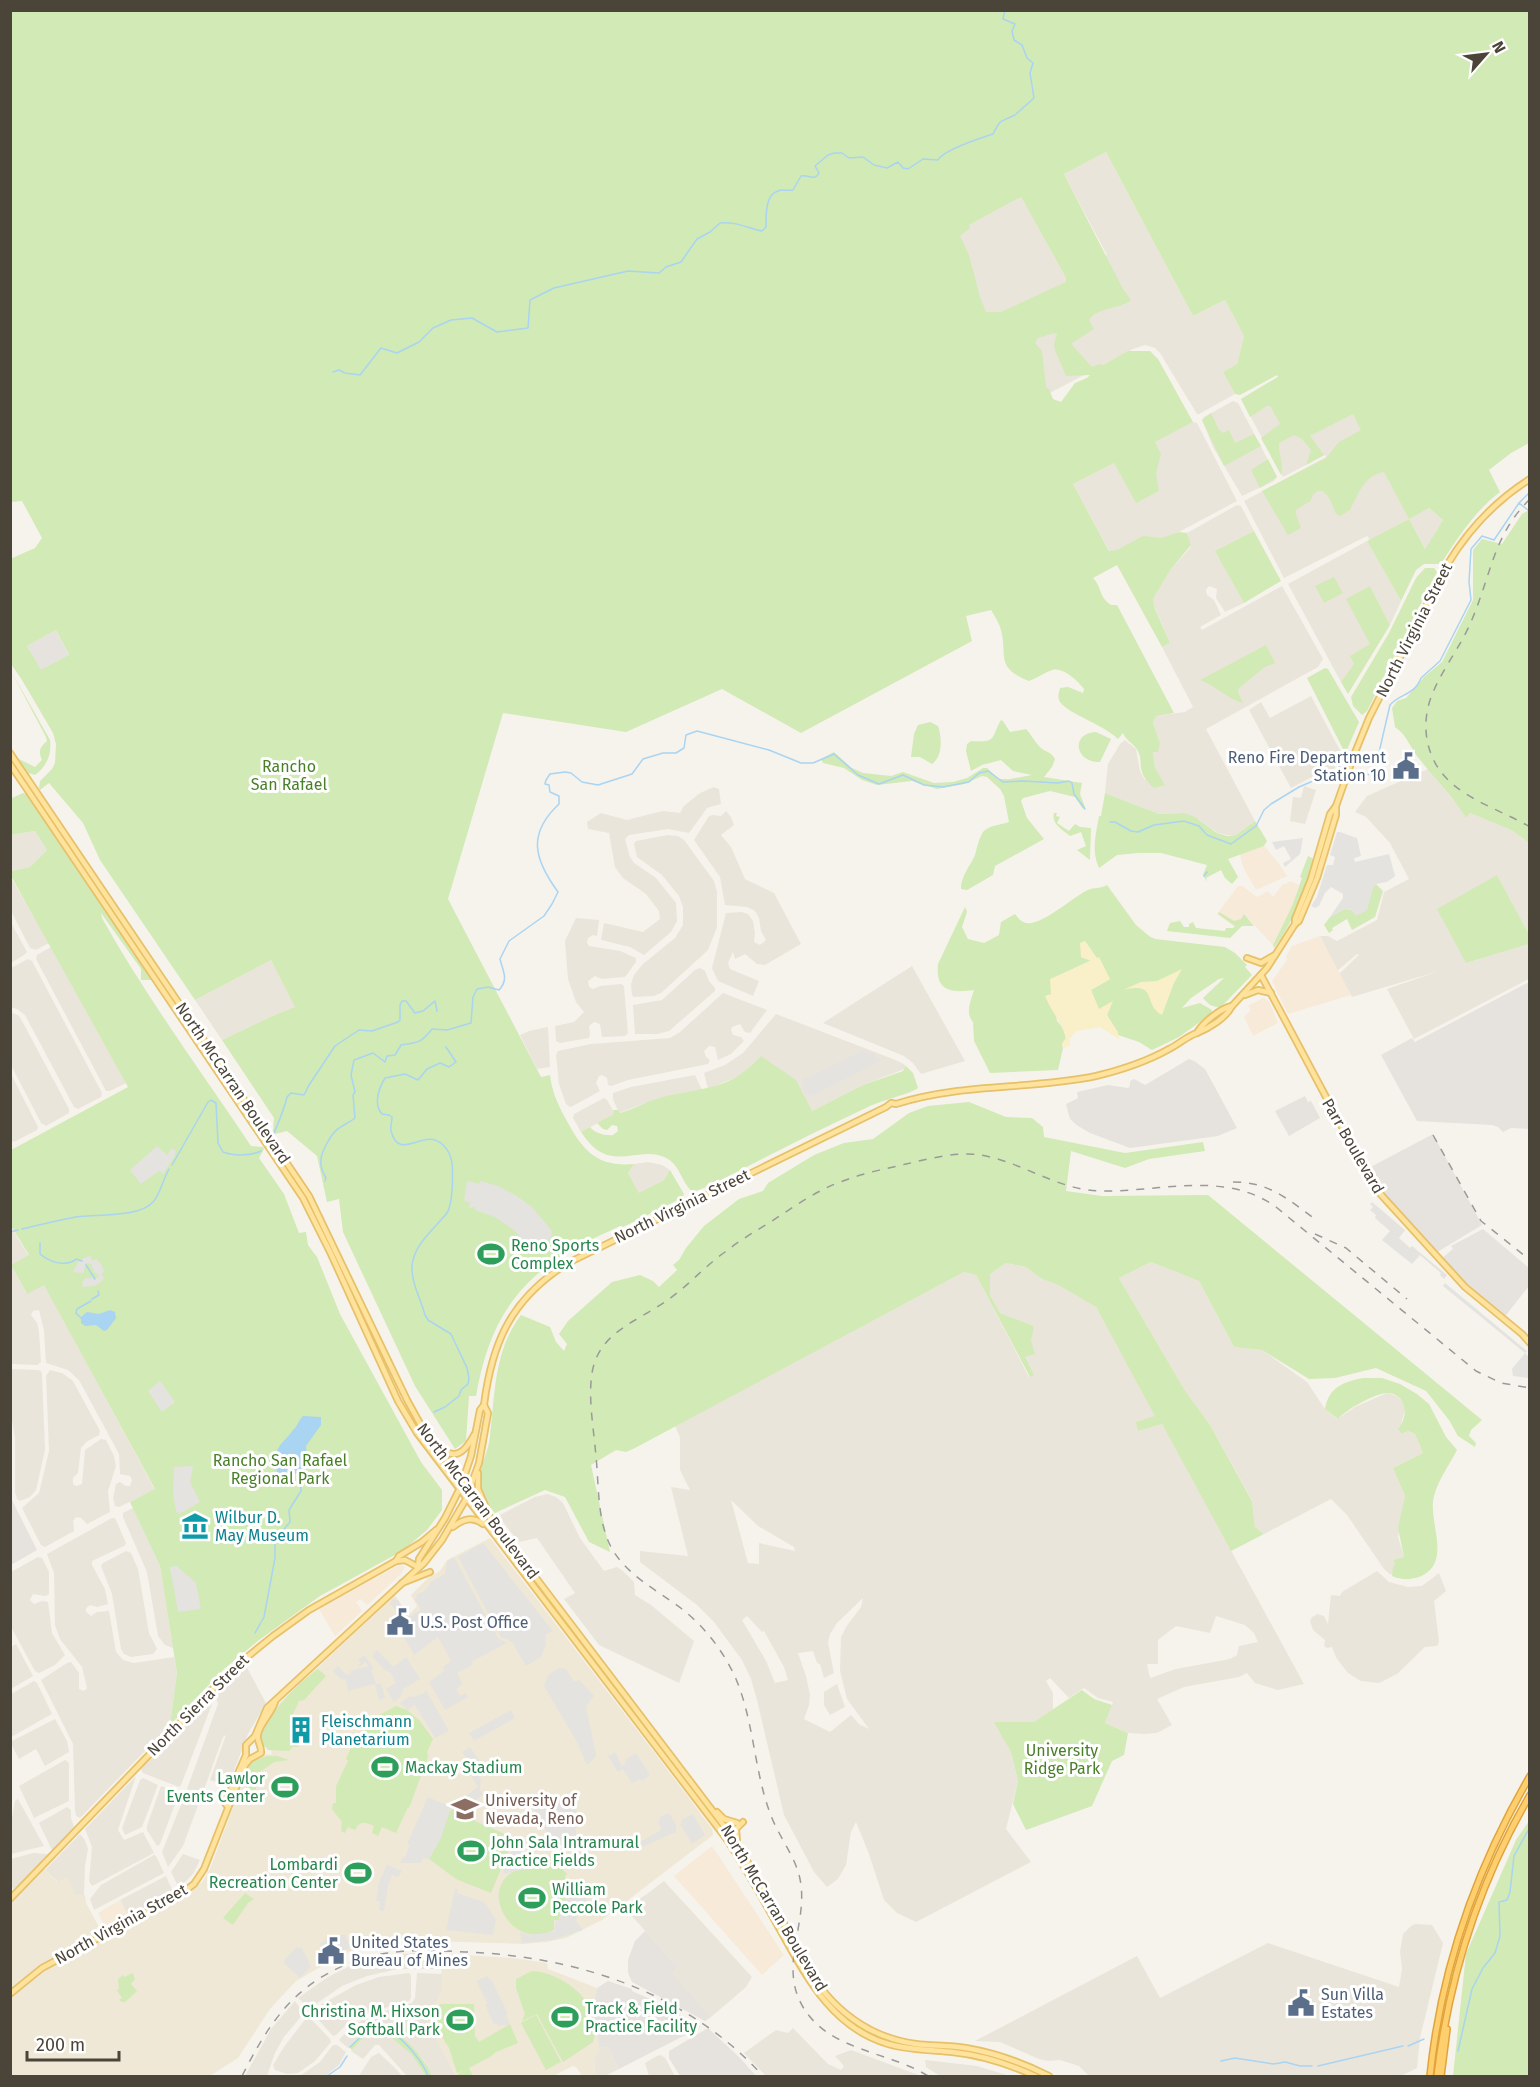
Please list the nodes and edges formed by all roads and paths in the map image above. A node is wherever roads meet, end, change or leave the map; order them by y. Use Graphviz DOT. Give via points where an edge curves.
graph roads {
  1 [pos="1530,479"];
  2 [pos="10,753"];
  3 [pos="10,764"];
  4 [pos="130,936"];
  5 [pos="1277,954"];
  6 [pos="1246,958"];
  7 [pos="1261,975"];
  8 [pos="1271,993"];
  9 [pos="1240,998"];
  10 [pos="334,1253"];
  11 [pos="1530,1343"];
  12 [pos="484,1404"];
  13 [pos="477,1430"];
  14 [pos="428,1436"];
  15 [pos="479,1463"];
  16 [pos="463,1483"];
  17 [pos="459,1490"];
  18 [pos="469,1491"];
  19 [pos="466,1499"];
  20 [pos="487,1513"];
  21 [pos="477,1518"];
  22 [pos="441,1525"];
  23 [pos="447,1532"];
  24 [pos="396,1561"];
  25 [pos="417,1567"];
  26 [pos="430,1572"];
  27 [pos="399,1584"];
  28 [pos="275,1702"];
  29 [pos="250,1741"];
  30 [pos="259,1743"];
  31 [pos="246,1752"];
  32 [pos="254,1757"];
  33 [pos="1530,1776"];
  34 [pos="1530,1795"];
  35 [pos="708,1804"];
  36 [pos="228,1807"];
  37 [pos="737,1843"];
  38 [pos="10,1899"];
  39 [pos="10,1994"];
  40 [pos="1035,2076"];
  41 [pos="1049,2076"];
  42 [pos="1430,2076"];
  43 [pos="1439,2076"];
  1 -- 5 [label="main road, North Virginia Street" via="1483,516 1447,565 1369,718 1330,814 1295,924"];
  2 -- 4 [label="main road, North McCarran Boulevard"];
  3 -- 4 [label="main road, North McCarran Boulevard"];
  4 -- 10 [label="main road, North McCarran Boulevard" via="314,1203"];
  5 -- 6 [label="main road" via="1261,963"];
  5 -- 7 [label="main road, North Virginia Street"];
  7 -- 8 [label="main road, Parr Boulevard"];
  7 -- 9 [label="main road, North Virginia Street"];
  8 -- 9 [label="main road" via="1258,990"];
  8 -- 11 [label="main road, Parr Boulevard" via="1381,1196 1465,1287"];
  9 -- 12 [label="main road, North Virginia Street" via="1197,1033 1151,1058 1105,1074 945,1092 886,1107 581,1256 529,1295 502,1332 491,1359"];
  10 -- 14 [label="main road, North McCarran Boulevard"];
  10 -- 17 [label="main road, North McCarran Boulevard" via="406,1417"];
  12 -- 13 [label="main road, North Virginia Street"];
  12 -- 15 [label="main road, North Virginia Street" via="488,1413"];
  13 -- 14 [label="main road" via="467,1447 457,1454 445,1452"];
  13 -- 16 [label="main road, North Virginia Street"];
  14 -- 16 [label="main road, North McCarran Boulevard"];
  15 -- 18 [label="main road, North Virginia Street"];
  15 -- 20 [label="main road" via="478,1489"];
  16 -- 17 [label="main road, North Virginia Street"];
  16 -- 18 [label="main road, North McCarran Boulevard"];
  17 -- 19 [label="main road, North McCarran Boulevard"];
  17 -- 22 [label="main road, North Virginia Street"];
  18 -- 19 [label="main road, North Virginia Street"];
  18 -- 20 [label="main road, North McCarran Boulevard"];
  19 -- 21 [label="main road, North McCarran Boulevard"];
  19 -- 23 [label="main road, North Virginia Street"];
  20 -- 35 [label="main road, North McCarran Boulevard"];
  21 -- 23 [label="main road" via="461,1521"];
  21 -- 40 [label="main road, North McCarran Boulevard" via="725,1837 806,1976 828,2006 855,2028 885,2043 982,2058"];
  22 -- 24 [label="main road, North Sierra Street"];
  22 -- 25 [label="main road, North Virginia Street"];
  23 -- 25 [label="main road, North Virginia Street"];
  24 -- 25 [label="main road" via="405,1560"];
  24 -- 38 [label="main road, North Sierra Street" via="309,1610 230,1671"];
  25 -- 27 [label="main road, North Virginia Street"];
  26 -- 27 [label="main road"];
  27 -- 28 [label="main road, North Virginia Street"];
  28 -- 29 [label="main road, North Virginia Street" via="264,1713"];
  28 -- 30 [label="main road, North Virginia Street" via="259,1732"];
  29 -- 30 [label="main road"];
  29 -- 31 [label="main road"];
  30 -- 32 [label="main road" via="261,1753"];
  31 -- 32 [label="main road"];
  31 -- 36 [label="main road, North Virginia Street" via="225,1803"];
  32 -- 36 [label="main road, North Virginia Street" via="245,1765"];
  33 -- 42 [label="highway" via="1486,1859 1462,1922 1443,1995"];
  34 -- 43 [label="highway" via="1492,1867 1475,1911 1455,1974"];
  35 -- 37 [label="main road, North McCarran Boulevard"];
  35 -- 37 [label="main road" via="724,1819 740,1823 735,1831"];
  36 -- 39 [label="main road, North Virginia Street" via="204,1869 190,1887 48,1965"];
  37 -- 41 [label="main road, North McCarran Boulevard" via="819,1984 855,2021 896,2040 981,2051"];
}
